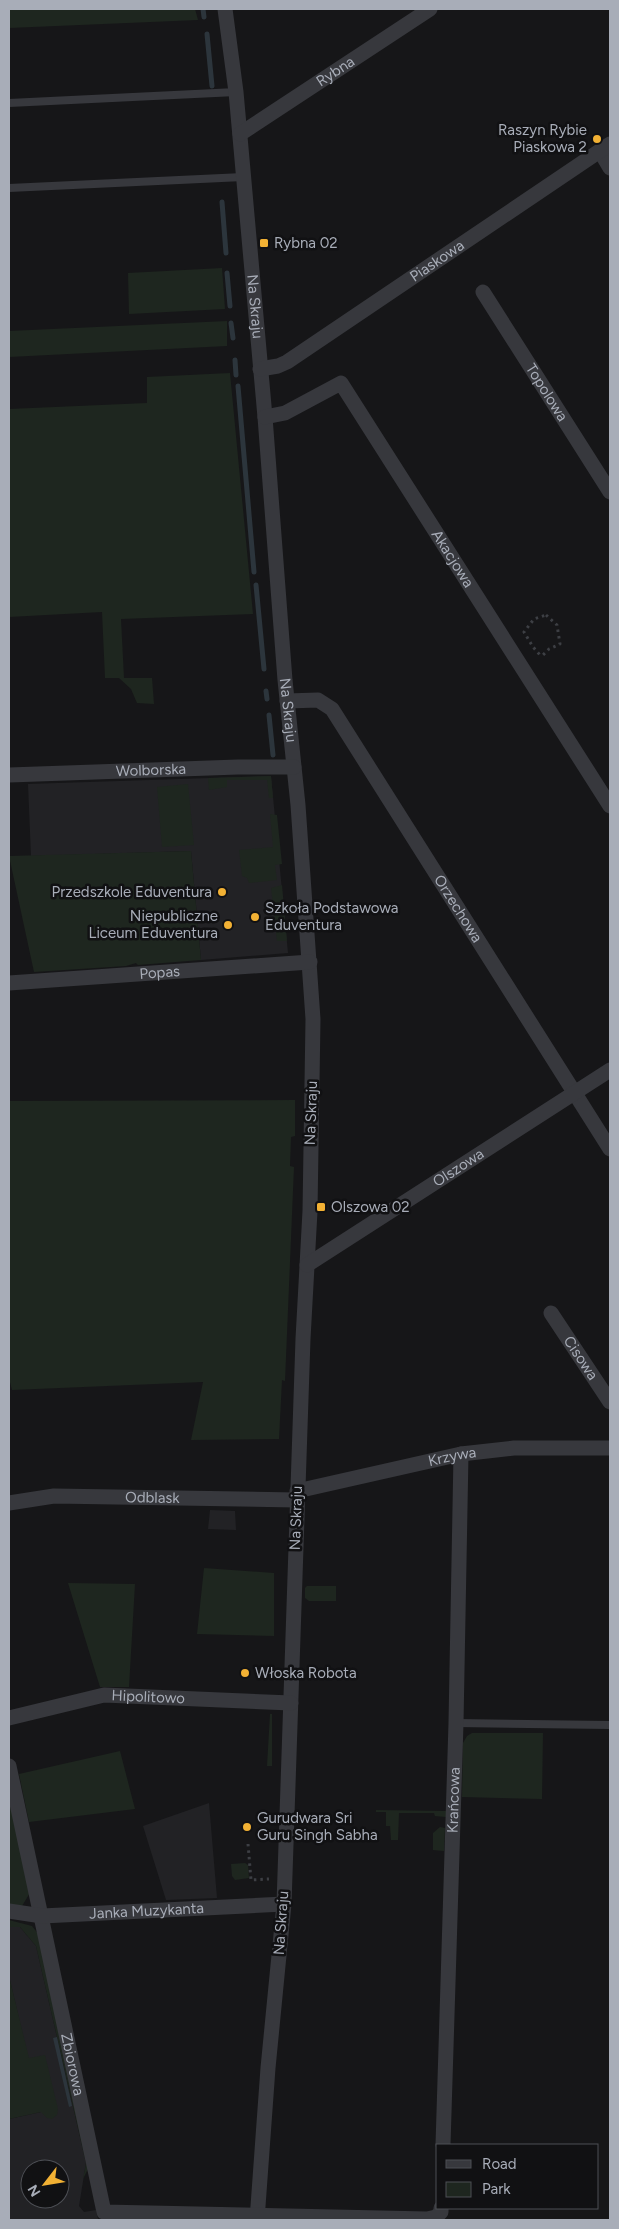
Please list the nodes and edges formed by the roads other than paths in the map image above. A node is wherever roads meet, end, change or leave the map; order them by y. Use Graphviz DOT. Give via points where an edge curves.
graph roads {
  1 [pos="225,9"];
  2 [pos="430,9"];
  3 [pos="236,92"];
  4 [pos="9,103"];
  5 [pos="240,134"];
  6 [pos="605,148"];
  7 [pos="610,168"];
  8 [pos="243,177"];
  9 [pos="9,188"];
  10 [pos="483,292"];
  11 [pos="260,368"];
  12 [pos="265,417"];
  13 [pos="610,492"];
  14 [pos="287,702"];
  15 [pos="294,767"];
  16 [pos="9,775"];
  17 [pos="610,806"];
  18 [pos="310,962"];
  19 [pos="9,983"];
  20 [pos="610,1070"];
  21 [pos="573,1093"];
  22 [pos="610,1149"];
  23 [pos="307,1265"];
  24 [pos="551,1313"];
  25 [pos="610,1402"];
  26 [pos="610,1448"];
  27 [pos="461,1454"];
  28 [pos="297,1496"];
  29 [pos="9,1504"];
  30 [pos="292,1703"];
  31 [pos="9,1718"];
  32 [pos="456,1723"];
  33 [pos="610,1725"];
  34 [pos="9,1766"];
  35 [pos="284,1904"];
  36 [pos="9,1911"];
  37 [pos="42,1916"];
  38 [pos="443,2144"];
  39 [pos="441,2209"];
  40 [pos="258,2218"];
  1 -- 3 [label="street, Na Skraju"];
  2 -- 5 [label="street, Rybna"];
  3 -- 4 [label="lane"];
  3 -- 5 [label="street, Na Skraju"];
  5 -- 8 [label="street, Na Skraju"];
  6 -- 7 [label="street"];
  6 -- 11 [label="street, Piaskowa" via="287,362"];
  8 -- 9 [label="lane"];
  8 -- 11 [label="street, Na Skraju"];
  10 -- 13 [label="street, Topolowa"];
  11 -- 12 [label="street, Na Skraju"];
  12 -- 14 [label="street, Na Skraju"];
  12 -- 17 [label="street, Akacjowa" via="285,413 341,383"];
  14 -- 15 [label="street, Na Skraju"];
  14 -- 21 [label="street, Orzechowa" via="318,700 332,709"];
  15 -- 16 [label="street, Wolborska"];
  15 -- 18 [label="street, Na Skraju"];
  18 -- 19 [label="street, Popas"];
  18 -- 23 [label="street, Na Skraju" via="313,1045"];
  20 -- 21 [label="street, Olszowa"];
  21 -- 22 [label="street, Orzechowa"];
  21 -- 23 [label="street, Olszowa"];
  23 -- 28 [label="street, Na Skraju"];
  24 -- 25 [label="street, Cisowa"];
  26 -- 27 [label="street, Krzywa" via="514,1448"];
  27 -- 28 [label="street, Krzywa"];
  27 -- 32 [label="street, Krańcowa"];
  28 -- 29 [label="street, Odblask" via="54,1496"];
  28 -- 30 [label="street, Na Skraju"];
  30 -- 31 [label="street, Hipolitowo" via="104,1695"];
  30 -- 35 [label="street, Na Skraju"];
  32 -- 33 [label="lane"];
  32 -- 38 [label="street, Krańcowa"];
  34 -- 37 [label="street, Zbiorowa"];
  35 -- 37 [label="street, Janka Muzykanta"];
  35 -- 40 [label="street, Na Skraju"];
  36 -- 37 [label="street, Janka Muzykanta"];
  37 -- 40 [label="street, Zbiorowa" via="104,2212"];
  39 -- 40 [label="street" via="436,2217 427,2219"];
}
